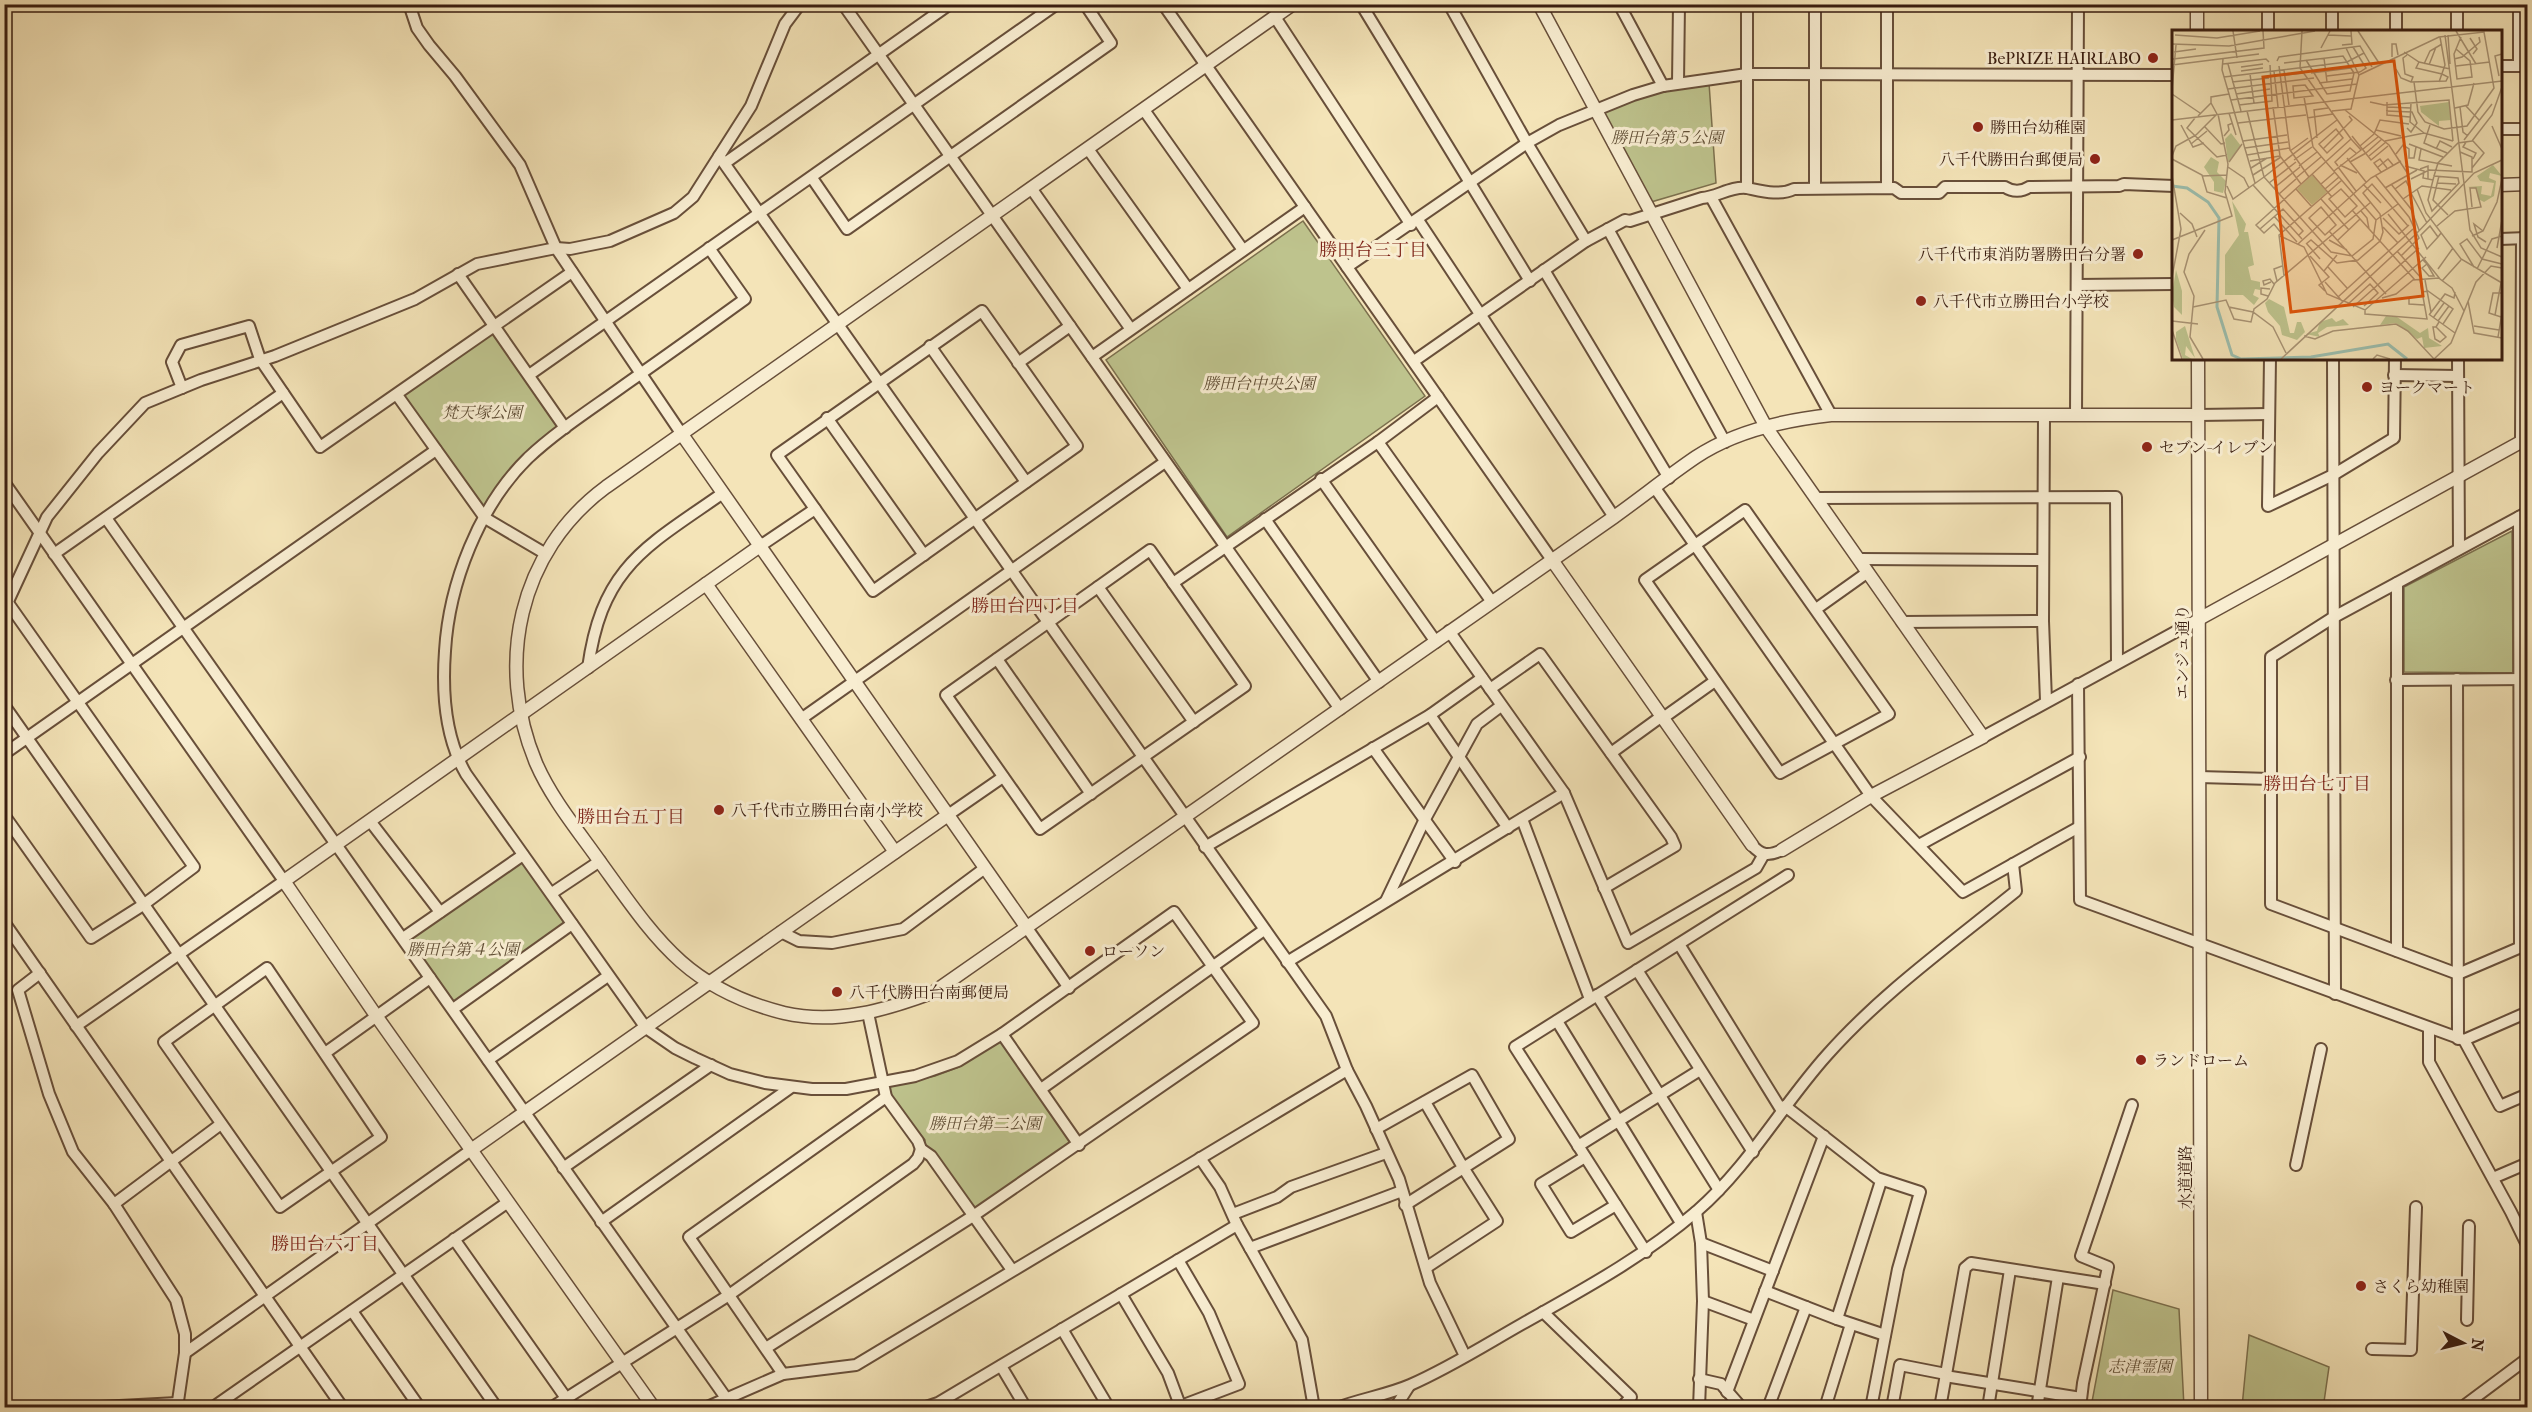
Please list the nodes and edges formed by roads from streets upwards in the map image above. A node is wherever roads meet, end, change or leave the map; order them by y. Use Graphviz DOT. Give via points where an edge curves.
graph roads {
  1 [pos="409,4"];
  2 [pos="800,4"];
  3 [pos="843,4"];
  4 [pos="950,4"];
  5 [pos="1057,4"];
  6 [pos="1085,4"];
  7 [pos="1163,4"];
  8 [pos="1293,4"];
  9 [pos="1361,4"];
  10 [pos="1449,4"];
  11 [pos="1539,4"];
  12 [pos="1619,4"];
  13 [pos="1679,4"];
  14 [pos="1747,4"];
  15 [pos="1815,4"];
  16 [pos="1887,4"];
  17 [pos="2078,4"];
  18 [pos="2197,4"];
  19 [pos="2268,4"];
  20 [pos="2332,4"];
  21 [pos="2396,4"];
  22 [pos="2457,4"];
  23 [pos="2519,4"];
  24 [pos="1275,17"];
  25 [pos="2197,30"];
  26 [pos="2268,30"];
  27 [pos="2332,30"];
  28 [pos="2396,30"];
  29 [pos="2457,30"];
  30 [pos="879,54"];
  31 [pos="1206,66"];
  32 [pos="2502,66"];
  33 [pos="2523,66"];
  34 [pos="1887,73"];
  35 [pos="1747,74"];
  36 [pos="1815,74"];
  37 [pos="2078,74"];
  38 [pos="2172,75"];
  39 [pos="1677,83"];
  40 [pos="1663,86"];
  41 [pos="914,105"];
  42 [pos="1595,109"];
  43 [pos="1144,110"];
  44 [pos="2502,129"];
  45 [pos="2528,129"];
  46 [pos="1527,143"];
  47 [pos="1088,149"];
  48 [pos="951,156"];
  49 [pos="722,160"];
  50 [pos="812,178"];
  51 [pos="1470,184"];
  52 [pos="2528,184"];
  53 [pos="2502,185"];
  54 [pos="2077,186"];
  55 [pos="2172,186"];
  56 [pos="1887,187"];
  57 [pos="1031,188"];
  58 [pos="1747,188"];
  59 [pos="1815,188"];
  60 [pos="1711,197"];
  61 [pos="1305,207"];
  62 [pos="760,213"];
  63 [pos="1651,214"];
  64 [pos="991,216"];
  65 [pos="1414,222"];
  66 [pos="1608,229"];
  67 [pos="2502,238"];
  68 [pos="2524,238"];
  69 [pos="1586,241"];
  70 [pos="556,248"];
  71 [pos="709,248"];
  72 [pos="1243,250"];
  73 [pos="1347,267"];
  74 [pos="1544,270"];
  75 [pos="572,272"];
  76 [pos="458,274"];
  77 [pos="1530,281"];
  78 [pos="2172,284"];
  79 [pos="2077,285"];
  80 [pos="1188,289"];
  81 [pos="1482,315"];
  82 [pos="605,321"];
  83 [pos="838,324"];
  84 [pos="494,326"];
  85 [pos="1071,326"];
  86 [pos="1130,328"];
  87 [pos="930,346"];
  88 [pos="1092,357"];
  89 [pos="260,359"];
  90 [pos="2198,360"];
  91 [pos="2270,360"];
  92 [pos="2333,360"];
  93 [pos="2395,360"];
  94 [pos="2458,360"];
  95 [pos="1414,361"];
  96 [pos="1018,363"];
  97 [pos="641,374"];
  98 [pos="529,375"];
  99 [pos="2394,375"];
  100 [pos="2458,376"];
  101 [pos="879,382"];
  102 [pos="182,388"];
  103 [pos="283,393"];
  104 [pos="397,395"];
  105 [pos="1438,397"];
  106 [pos="2269,414"];
  107 [pos="1831,415"];
  108 [pos="2044,415"];
  109 [pos="2076,415"];
  110 [pos="2198,415"];
  111 [pos="827,418"];
  112 [pos="1766,427"];
  113 [pos="565,428"];
  114 [pos="681,433"];
  115 [pos="2524,440"];
  116 [pos="1378,442"];
  117 [pos="1725,442"];
  118 [pos="436,450"];
  119 [pos="1165,462"];
  120 [pos="2459,474"];
  121 [pos="2333,475"];
  122 [pos="1669,478"];
  123 [pos="1321,479"];
  124 [pos="4,482"];
  125 [pos="1026,482"];
  126 [pos="1655,488"];
  127 [pos="723,493"];
  128 [pos="1816,498"];
  129 [pos="2043,498"];
  130 [pos="815,509"];
  131 [pos="2523,514"];
  132 [pos="1614,517"];
  133 [pos="106,518"];
  134 [pos="485,518"];
  135 [pos="975,518"];
  136 [pos="1266,519"];
  137 [pos="39,533"];
  138 [pos="2333,544"];
  139 [pos="1695,545"];
  140 [pos="760,546"];
  141 [pos="1226,547"];
  142 [pos="2459,549"];
  143 [pos="54,554"];
  144 [pos="546,554"];
  145 [pos="924,555"];
  146 [pos="1858,559"];
  147 [pos="1552,560"];
  148 [pos="2043,560"];
  149 [pos="1011,570"];
  150 [pos="1868,572"];
  151 [pos="1173,583"];
  152 [pos="2397,583"];
  153 [pos="706,584"];
  154 [pos="1098,587"];
  155 [pos="1492,602"];
  156 [pos="6,607"];
  157 [pos="1816,609"];
  158 [pos="2334,617"];
  159 [pos="2199,619"];
  160 [pos="2043,621"];
  161 [pos="1047,622"];
  162 [pos="1902,622"];
  163 [pos="184,628"];
  164 [pos="1449,631"];
  165 [pos="1436,642"];
  166 [pos="997,659"];
  167 [pos="2117,663"];
  168 [pos="131,664"];
  169 [pos="588,668"];
  170 [pos="1482,678"];
  171 [pos="2457,679"];
  172 [pos="2524,679"];
  173 [pos="854,680"];
  174 [pos="2396,680"];
  175 [pos="1715,681"];
  176 [pos="1378,682"];
  177 [pos="2078,684"];
  178 [pos="1490,689"];
  179 [pos="2046,701"];
  180 [pos="77,703"];
  181 [pos="4,705"];
  182 [pos="1501,706"];
  183 [pos="1340,709"];
  184 [pos="519,715"];
  185 [pos="1430,715"];
  186 [pos="1662,717"];
  187 [pos="801,719"];
  188 [pos="1194,722"];
  189 [pos="1983,737"];
  190 [pos="28,738"];
  191 [pos="1834,743"];
  192 [pos="1373,748"];
  193 [pos="1611,753"];
  194 [pos="4,754"];
  195 [pos="1459,755"];
  196 [pos="2080,757"];
  197 [pos="1143,758"];
  198 [pos="457,759"];
  199 [pos="1003,777"];
  200 [pos="2199,777"];
  201 [pos="2271,779"];
  202 [pos="1564,793"];
  203 [pos="1092,794"];
  204 [pos="1871,796"];
  205 [pos="4,815"];
  206 [pos="948,815"];
  207 [pos="1185,817"];
  208 [pos="1425,819"];
  209 [pos="1522,819"];
  210 [pos="370,821"];
  211 [pos="2079,827"];
  212 [pos="1509,828"];
  213 [pos="337,844"];
  214 [pos="1752,845"];
  215 [pos="1919,845"];
  216 [pos="1205,847"];
  217 [pos="1782,850"];
  218 [pos="895,852"];
  219 [pos="1764,854"];
  220 [pos="523,855"];
  221 [pos="600,861"];
  222 [pos="1455,862"];
  223 [pos="2013,864"];
  224 [pos="985,868"];
  225 [pos="1788,875"];
  226 [pos="285,881"];
  227 [pos="1604,888"];
  228 [pos="552,893"];
  229 [pos="1386,901"];
  230 [pos="143,905"];
  231 [pos="440,912"];
  232 [pos="4,922"];
  233 [pos="572,924"];
  234 [pos="1027,928"];
  235 [pos="2335,928"];
  236 [pos="1264,930"];
  237 [pos="781,932"];
  238 [pos="403,938"];
  239 [pos="1679,944"];
  240 [pos="2524,945"];
  241 [pos="2199,946"];
  242 [pos="2397,951"];
  243 [pos="180,954"];
  244 [pos="1287,962"];
  245 [pos="1214,966"];
  246 [pos="1637,970"];
  247 [pos="40,973"];
  248 [pos="2458,974"];
  249 [pos="609,975"];
  250 [pos="430,978"];
  251 [pos="709,983"];
  252 [pos="1069,988"];
  253 [pos="2335,994"];
  254 [pos="1594,997"];
  255 [pos="214,1006"];
  256 [pos="453,1009"];
  257 [pos="2528,1012"];
  258 [pos="868,1013"];
  259 [pos="377,1017"];
  260 [pos="1557,1021"];
  261 [pos="76,1026"];
  262 [pos="646,1028"];
  263 [pos="2429,1029"];
  264 [pos="1002,1034"];
  265 [pos="2461,1039"];
  266 [pos="2321,1049"];
  267 [pos="325,1053"];
  268 [pos="488,1060"];
  269 [pos="711,1065"];
  270 [pos="1347,1070"];
  271 [pos="1700,1070"];
  272 [pos="881,1083"];
  273 [pos="790,1088"];
  274 [pos="1041,1089"];
  275 [pos="2528,1094"];
  276 [pos="1659,1095"];
  277 [pos="886,1097"];
  278 [pos="1425,1102"];
  279 [pos="2132,1105"];
  280 [pos="1784,1109"];
  281 [pos="524,1112"];
  282 [pos="1619,1121"];
  283 [pos="221,1124"];
  284 [pos="1376,1129"];
  285 [pos="1824,1136"];
  286 [pos="1079,1145"];
  287 [pos="1578,1146"];
  288 [pos="921,1149"];
  289 [pos="471,1150"];
  290 [pos="1753,1152"];
  291 [pos="1386,1153"];
  292 [pos="1585,1157"];
  293 [pos="1200,1158"];
  294 [pos="171,1162"];
  295 [pos="2528,1163"];
  296 [pos="2296,1165"];
  297 [pos="563,1168"];
  298 [pos="1464,1169"];
  299 [pos="331,1173"];
  300 [pos="2493,1179"];
  301 [pos="1881,1180"];
  302 [pos="1719,1190"];
  303 [pos="1402,1191"];
  304 [pos="508,1202"];
  305 [pos="114,1204"];
  306 [pos="1405,1205"];
  307 [pos="1616,1205"];
  308 [pos="2416,1207"];
  309 [pos="1696,1212"];
  310 [pos="974,1216"];
  311 [pos="1235,1220"];
  312 [pos="601,1222"];
  313 [pos="368,1223"];
  314 [pos="1681,1223"];
  315 [pos="2469,1227"];
  316 [pos="454,1239"];
  317 [pos="1701,1243"];
  318 [pos="2528,1247"];
  319 [pos="1250,1248"];
  320 [pos="1646,1252"];
  321 [pos="1178,1260"];
  322 [pos="1427,1267"];
  323 [pos="1012,1270"];
  324 [pos="2010,1270"];
  325 [pos="1773,1271"];
  326 [pos="403,1274"];
  327 [pos="2058,1277"];
  328 [pos="2105,1284"];
  329 [pos="1765,1291"];
  330 [pos="1121,1294"];
  331 [pos="264,1295"];
  332 [pos="729,1295"];
  333 [pos="1703,1301"];
  334 [pos="1806,1307"];
  335 [pos="352,1311"];
  336 [pos="1543,1312"];
  337 [pos="1837,1319"];
  338 [pos="1754,1320"];
  339 [pos="2467,1320"];
  340 [pos="1851,1324"];
  341 [pos="676,1329"];
  342 [pos="1062,1329"];
  343 [pos="1885,1335"];
  344 [pos="300,1347"];
  345 [pos="766,1348"];
  346 [pos="2372,1349"];
  347 [pos="185,1353"];
  348 [pos="1465,1356"];
  349 [pos="2528,1358"];
  350 [pos="621,1362"];
  351 [pos="1001,1366"];
  352 [pos="783,1374"];
  353 [pos="1946,1375"];
  354 [pos="1699,1379"];
  355 [pos="1992,1384"];
  356 [pos="1409,1386"];
  357 [pos="2040,1391"];
  358 [pos="1727,1392"];
  359 [pos="567,1398"];
  360 [pos="726,1398"];
  361 [pos="2080,1403"];
  362 [pos="177,1405"];
  363 [pos="939,1405"];
  364 [pos="1737,1406"];
  365 [pos="81,1407"];
  366 [pos="212,1407"];
  367 [pos="343,1407"];
  368 [pos="420,1407"];
  369 [pos="497,1407"];
  370 [pos="551,1407"];
  371 [pos="573,1407"];
  372 [pos="654,1407"];
  373 [pos="705,1407"];
  374 [pos="923,1407"];
  375 [pos="1026,1407"];
  376 [pos="1109,1407"];
  377 [pos="1181,1407"];
  378 [pos="1314,1407"];
  379 [pos="1336,1407"];
  380 [pos="1395,1407"];
  381 [pos="1621,1407"];
  382 [pos="1699,1407"];
  383 [pos="1768,1407"];
  384 [pos="1825,1407"];
  385 [pos="1871,1407"];
  386 [pos="1892,1407"];
  387 [pos="1940,1407"];
  388 [pos="1988,1407"];
  389 [pos="2037,1407"];
  390 [pos="2201,1407"];
  391 [pos="2461,1407"];
  1 -- 70 [label="street" via="417,28 520,165"];
  2 -- 49 [label="street" via="785,24 751,106"];
  3 -- 30 [label="street"];
  4 -- 30 [label="street"];
  5 -- 41 [label="street"];
  6 -- 48 [label="street" via="1111,42"];
  7 -- 31 [label="street"];
  8 -- 24 [label="street"];
  9 -- 51 [label="street"];
  10 -- 46 [label="street"];
  11 -- 42 [label="street"];
  12 -- 40 [label="street"];
  13 -- 39 [label="street"];
  14 -- 35 [label="street"];
  15 -- 36 [label="street"];
  16 -- 34 [label="street"];
  17 -- 37 [label="street"];
  18 -- 25 [label="street"];
  19 -- 26 [label="street"];
  20 -- 27 [label="street"];
  21 -- 28 [label="street"];
  22 -- 29 [label="street"];
  23 -- 33 [label="street"];
  24 -- 31 [label="street"];
  24 -- 65 [label="street"];
  30 -- 41 [label="street"];
  30 -- 49 [label="street"];
  31 -- 43 [label="street"];
  31 -- 61 [label="street"];
  32 -- 33 [label="street"];
  34 -- 36 [label="street"];
  34 -- 37 [label="street"];
  34 -- 56 [label="street"];
  35 -- 36 [label="street"];
  35 -- 39 [label="street"];
  35 -- 58 [label="street"];
  36 -- 59 [label="street"];
  37 -- 38 [label="street"];
  37 -- 54 [label="street"];
  39 -- 40 [label="street"];
  40 -- 42 [label="street"];
  41 -- 48 [label="street"];
  41 -- 50 [label="street"];
  42 -- 46 [label="street"];
  42 -- 63 [label="street"];
  43 -- 47 [label="street"];
  43 -- 72 [label="street"];
  44 -- 45 [label="street"];
  46 -- 51 [label="street"];
  46 -- 69 [label="street"];
  47 -- 57 [label="street"];
  47 -- 80 [label="street"];
  48 -- 50 [label="street" via="847,229"];
  48 -- 64 [label="street"];
  49 -- 62 [label="street"];
  49 -- 70 [label="street" via="693,197 674,213 610,241"];
  50 -- 62 [label="street"];
  51 -- 65 [label="street"];
  51 -- 77 [label="street"];
  52 -- 53 [label="street"];
  54 -- 55 [label="street"];
  54 -- 56 [label="street" via="2029,187 2024,191 2005,186 1945,187 1939,193 1901,193"];
  54 -- 79 [label="street"];
  56 -- 59 [label="street"];
  57 -- 64 [label="street"];
  57 -- 86 [label="street"];
  58 -- 59 [label="street" via="1788,192"];
  58 -- 60 [label="street"];
  60 -- 63 [label="street"];
  60 -- 107 [label="street"];
  61 -- 72 [label="street"];
  61 -- 73 [label="street"];
  62 -- 71 [label="street"];
  62 -- 83 [label="street"];
  63 -- 66 [label="street"];
  63 -- 112 [label="street"];
  64 -- 83 [label="street"];
  64 -- 85 [label="street"];
  65 -- 73 [label="street"];
  65 -- 81 [label="street"];
  66 -- 69 [label="street"];
  66 -- 117 [label="street"];
  67 -- 68 [label="street"];
  68 -- 115 [label="street"];
  69 -- 74 [label="street"];
  70 -- 75 [label="street"];
  70 -- 76 [label="street" via="477,264"];
  71 -- 82 [label="street"];
  71 -- 97 [label="street" via="745,299"];
  72 -- 80 [label="street"];
  73 -- 95 [label="street"];
  74 -- 77 [label="street"];
  74 -- 122 [label="street"];
  75 -- 82 [label="street"];
  75 -- 84 [label="street"];
  76 -- 84 [label="street"];
  76 -- 89 [label="street" via="415,298"];
  77 -- 81 [label="street"];
  78 -- 79 [label="street"];
  79 -- 109 [label="street"];
  80 -- 86 [label="street"];
  81 -- 95 [label="street"];
  81 -- 132 [label="street"];
  82 -- 97 [label="street"];
  82 -- 98 [label="street"];
  83 -- 101 [label="street"];
  83 -- 114 [label="street"];
  84 -- 98 [label="street"];
  84 -- 104 [label="street"];
  85 -- 88 [label="street"];
  85 -- 96 [label="street"];
  86 -- 88 [label="street"];
  87 -- 96 [label="street" via="982,311"];
  87 -- 101 [label="street"];
  87 -- 125 [label="street"];
  88 -- 119 [label="street"];
  89 -- 102 [label="street"];
  89 -- 102 [label="street" via="249,327 181,345 172,362"];
  89 -- 103 [label="street"];
  90 -- 110 [label="street, エンジュ通り"];
  91 -- 106 [label="street"];
  92 -- 121 [label="street"];
  93 -- 99 [label="street"];
  94 -- 100 [label="street"];
  95 -- 105 [label="street"];
  96 -- 125 [label="street" via="1077,446"];
  97 -- 113 [label="street"];
  97 -- 114 [label="street"];
  98 -- 113 [label="street"];
  99 -- 100 [label="street"];
  99 -- 121 [label="street" via="2394,438"];
  100 -- 120 [label="street"];
  101 -- 111 [label="street"];
  101 -- 135 [label="street"];
  102 -- 137 [label="street" via="145,403 86,468"];
  103 -- 104 [label="street" via="320,447"];
  103 -- 133 [label="street"];
  104 -- 118 [label="street"];
  105 -- 116 [label="street"];
  105 -- 147 [label="street"];
  106 -- 110 [label="street"];
  106 -- 121 [label="street" via="2268,506"];
  107 -- 108 [label="street"];
  107 -- 112 [label="street"];
  108 -- 109 [label="street"];
  108 -- 129 [label="street"];
  109 -- 110 [label="street"];
  110 -- 159 [label="street, エンジュ通り"];
  111 -- 130 [label="street" via="777,455"];
  111 -- 145 [label="street"];
  112 -- 117 [label="street"];
  112 -- 128 [label="street"];
  113 -- 134 [label="street" via="511,478"];
  114 -- 127 [label="street"];
  114 -- 144 [label="street" via="592,498"];
  115 -- 120 [label="street"];
  116 -- 123 [label="street"];
  116 -- 155 [label="street"];
  117 -- 122 [label="street" via="1696,457"];
  118 -- 134 [label="street"];
  118 -- 163 [label="street"];
  119 -- 141 [label="street"];
  119 -- 149 [label="street"];
  120 -- 138 [label="street"];
  120 -- 142 [label="street"];
  121 -- 138 [label="street"];
  122 -- 126 [label="street"];
  123 -- 136 [label="street"];
  123 -- 165 [label="street"];
  124 -- 137 [label="street"];
  125 -- 135 [label="street"];
  126 -- 132 [label="street"];
  126 -- 139 [label="street"];
  127 -- 140 [label="street"];
  127 -- 169 [label="street" via="649,545 626,568 598,618"];
  128 -- 129 [label="street"];
  128 -- 146 [label="street"];
  129 -- 148 [label="street"];
  129 -- 167 [label="street" via="2116,497"];
  130 -- 140 [label="street"];
  130 -- 145 [label="street" via="873,591"];
  131 -- 142 [label="street"];
  131 -- 172 [label="street"];
  132 -- 147 [label="street"];
  133 -- 143 [label="street"];
  133 -- 163 [label="street"];
  134 -- 144 [label="street"];
  134 -- 198 [label="street" via="458,576 446,622 444,687"];
  135 -- 145 [label="street"];
  135 -- 149 [label="street"];
  136 -- 141 [label="street"];
  136 -- 176 [label="street"];
  137 -- 143 [label="street"];
  137 -- 156 [label="street"];
  138 -- 158 [label="street"];
  138 -- 159 [label="street"];
  139 -- 157 [label="street" via="1745,510"];
  139 -- 175 [label="street" via="1645,580"];
  139 -- 191 [label="street"];
  140 -- 153 [label="street"];
  140 -- 173 [label="street"];
  141 -- 151 [label="street"];
  141 -- 183 [label="street"];
  142 -- 152 [label="street"];
  143 -- 168 [label="street"];
  144 -- 184 [label="street" via="525,600 518,632"];
  146 -- 148 [label="street"];
  146 -- 150 [label="street"];
  147 -- 155 [label="street"];
  147 -- 186 [label="street"];
  148 -- 160 [label="street"];
  149 -- 161 [label="street"];
  149 -- 173 [label="street"];
  150 -- 157 [label="street"];
  150 -- 162 [label="street"];
  151 -- 154 [label="street" via="1150,550"];
  151 -- 188 [label="street" via="1245,687"];
  152 -- 158 [label="street"];
  152 -- 174 [label="street"];
  153 -- 169 [label="street"];
  153 -- 187 [label="street"];
  154 -- 161 [label="street"];
  154 -- 188 [label="street"];
  155 -- 164 [label="street"];
  156 -- 180 [label="street"];
  157 -- 191 [label="street" via="1889,714"];
  158 -- 201 [label="street" via="2271,657"];
  158 -- 235 [label="street"];
  159 -- 167 [label="street"];
  159 -- 200 [label="street, エンジュ通り"];
  160 -- 162 [label="street"];
  160 -- 179 [label="street"];
  161 -- 166 [label="street"];
  161 -- 197 [label="street"];
  162 -- 189 [label="street"];
  163 -- 168 [label="street"];
  163 -- 213 [label="street"];
  164 -- 165 [label="street"];
  164 -- 170 [label="street"];
  165 -- 176 [label="street"];
  166 -- 199 [label="street" via="946,695"];
  166 -- 203 [label="street"];
  167 -- 177 [label="street"];
  168 -- 180 [label="street"];
  168 -- 226 [label="street"];
  169 -- 184 [label="street"];
  170 -- 178 [label="street"];
  170 -- 185 [label="street"];
  171 -- 172 [label="street"];
  171 -- 174 [label="street"];
  171 -- 248 [label="street"];
  172 -- 240 [label="street"];
  173 -- 187 [label="street"];
  173 -- 206 [label="street"];
  174 -- 242 [label="street"];
  175 -- 186 [label="street"];
  175 -- 191 [label="street" via="1780,773"];
  176 -- 183 [label="street"];
  177 -- 179 [label="street"];
  177 -- 196 [label="street"];
  178 -- 182 [label="street"];
  178 -- 193 [label="street" via="1540,654"];
  179 -- 189 [label="street"];
  180 -- 190 [label="street"];
  180 -- 230 [label="street" via="194,867"];
  181 -- 190 [label="street"];
  182 -- 195 [label="street" via="1477,724"];
  182 -- 202 [label="street"];
  183 -- 207 [label="street"];
  184 -- 198 [label="street"];
  184 -- 221 [label="street" via="545,781"];
  185 -- 192 [label="street"];
  185 -- 195 [label="street"];
  186 -- 193 [label="street"];
  186 -- 214 [label="street"];
  187 -- 218 [label="street"];
  188 -- 197 [label="street"];
  189 -- 204 [label="street"];
  190 -- 194 [label="street"];
  190 -- 230 [label="street"];
  191 -- 204 [label="street"];
  192 -- 208 [label="street"];
  192 -- 216 [label="street"];
  193 -- 227 [label="street" via="1675,846"];
  195 -- 208 [label="street"];
  195 -- 212 [label="street"];
  196 -- 211 [label="street"];
  196 -- 215 [label="street"];
  197 -- 203 [label="street"];
  197 -- 207 [label="street"];
  198 -- 210 [label="street"];
  198 -- 220 [label="street"];
  199 -- 203 [label="street" via="1040,829"];
  199 -- 206 [label="street"];
  200 -- 201 [label="street"];
  200 -- 241 [label="street, エンジュ通り"];
  201 -- 235 [label="street" via="2271,904"];
  202 -- 209 [label="street"];
  202 -- 227 [label="street"];
  204 -- 215 [label="street"];
  204 -- 217 [label="street"];
  205 -- 230 [label="street" via="91,938"];
  206 -- 218 [label="street"];
  206 -- 224 [label="street"];
  207 -- 216 [label="street"];
  207 -- 234 [label="street"];
  208 -- 222 [label="street"];
  208 -- 229 [label="street"];
  209 -- 212 [label="street"];
  209 -- 254 [label="street"];
  210 -- 213 [label="street"];
  210 -- 231 [label="street"];
  211 -- 223 [label="street"];
  211 -- 241 [label="street" via="2080,900"];
  212 -- 222 [label="street"];
  213 -- 226 [label="street"];
  213 -- 238 [label="street"];
  214 -- 219 [label="street"];
  215 -- 223 [label="street" via="1963,892"];
  216 -- 236 [label="street"];
  217 -- 219 [label="street"];
  218 -- 237 [label="street"];
  219 -- 227 [label="street" via="1756,868 1628,943"];
  220 -- 228 [label="street"];
  220 -- 231 [label="street"];
  221 -- 228 [label="street"];
  221 -- 251 [label="street" via="651,932 677,960"];
  222 -- 229 [label="street"];
  223 -- 280 [label="street" via="2016,891 1848,1032"];
  224 -- 234 [label="street"];
  224 -- 237 [label="street" via="903,929 832,943 799,941"];
  225 -- 239 [label="street"];
  226 -- 243 [label="street"];
  226 -- 259 [label="street"];
  228 -- 233 [label="street"];
  229 -- 244 [label="street"];
  230 -- 243 [label="street"];
  231 -- 238 [label="street"];
  232 -- 247 [label="street"];
  233 -- 249 [label="street"];
  233 -- 256 [label="street"];
  234 -- 252 [label="street"];
  234 -- 258 [label="street" via="934,992"];
  235 -- 242 [label="street"];
  235 -- 253 [label="street"];
  236 -- 244 [label="street"];
  236 -- 245 [label="street"];
  237 -- 251 [label="street"];
  238 -- 250 [label="street"];
  239 -- 246 [label="street"];
  239 -- 280 [label="street"];
  240 -- 248 [label="street"];
  241 -- 253 [label="street"];
  241 -- 390 [label="street, 水道道路"];
  242 -- 248 [label="street"];
  243 -- 255 [label="street"];
  243 -- 261 [label="street"];
  244 -- 270 [label="street" via="1326,1016"];
  245 -- 252 [label="street" via="1174,912"];
  245 -- 274 [label="street"];
  245 -- 286 [label="street" via="1253,1023"];
  246 -- 254 [label="street"];
  246 -- 271 [label="street"];
  247 -- 261 [label="street"];
  247 -- 305 [label="street" via="18,990 37,1059 73,1152"];
  248 -- 265 [label="street"];
  249 -- 262 [label="street"];
  249 -- 268 [label="street"];
  250 -- 256 [label="street"];
  250 -- 259 [label="street"];
  251 -- 258 [label="street" via="744,1000 786,1013 830,1017"];
  251 -- 262 [label="street"];
  252 -- 264 [label="street"];
  253 -- 263 [label="street"];
  254 -- 260 [label="street"];
  254 -- 276 [label="street"];
  255 -- 267 [label="street" via="267,968"];
  255 -- 283 [label="street" via="164,1042"];
  255 -- 299 [label="street"];
  256 -- 268 [label="street"];
  257 -- 265 [label="street"];
  258 -- 272 [label="street"];
  259 -- 267 [label="street"];
  259 -- 289 [label="street"];
  260 -- 282 [label="street"];
  260 -- 287 [label="street" via="1515,1047"];
  261 -- 294 [label="street"];
  262 -- 269 [label="street" via="675,1048"];
  262 -- 281 [label="street"];
  263 -- 265 [label="street"];
  263 -- 300 [label="street" via="2429,1062"];
  264 -- 272 [label="street" via="937,1070"];
  264 -- 274 [label="street"];
  265 -- 275 [label="street" via="2500,1106"];
  266 -- 296 [label="street"];
  267 -- 299 [label="street" via="381,1137"];
  268 -- 281 [label="street"];
  269 -- 273 [label="street" via="747,1079"];
  269 -- 297 [label="street"];
  270 -- 284 [label="street"];
  270 -- 293 [label="street"];
  271 -- 276 [label="street"];
  271 -- 290 [label="street"];
  272 -- 273 [label="street" via="838,1089"];
  272 -- 277 [label="street"];
  273 -- 312 [label="street"];
  274 -- 286 [label="street"];
  276 -- 282 [label="street"];
  276 -- 302 [label="street"];
  277 -- 288 [label="street"];
  277 -- 332 [label="street" via="689,1237"];
  278 -- 284 [label="street"];
  278 -- 298 [label="street"];
  278 -- 298 [label="street" via="1472,1075 1509,1139"];
  279 -- 328 [label="street" via="2081,1256 2108,1267"];
  280 -- 285 [label="street"];
  280 -- 290 [label="street"];
  281 -- 289 [label="street"];
  281 -- 297 [label="street"];
  282 -- 287 [label="street"];
  282 -- 314 [label="street"];
  283 -- 294 [label="street"];
  283 -- 299 [label="street" via="280,1207"];
  284 -- 291 [label="street"];
  285 -- 301 [label="street"];
  285 -- 325 [label="street"];
  286 -- 310 [label="street"];
  287 -- 292 [label="street"];
  288 -- 310 [label="street" via="931,1156"];
  288 -- 332 [label="street" via="913,1164"];
  289 -- 304 [label="street"];
  289 -- 313 [label="street"];
  290 -- 302 [label="street"];
  291 -- 303 [label="street"];
  291 -- 311 [label="street" via="1291,1187"];
  292 -- 307 [label="street"];
  292 -- 307 [label="street" via="1541,1184 1571,1232"];
  293 -- 311 [label="street" via="1220,1187"];
  293 -- 323 [label="street"];
  294 -- 305 [label="street"];
  294 -- 331 [label="street"];
  295 -- 300 [label="street"];
  297 -- 312 [label="street"];
  298 -- 306 [label="street"];
  298 -- 322 [label="street" via="1497,1221"];
  299 -- 313 [label="street"];
  300 -- 318 [label="street"];
  301 -- 337 [label="street"];
  301 -- 343 [label="street" via="1920,1192 1898,1269"];
  302 -- 309 [label="street"];
  303 -- 306 [label="street"];
  303 -- 319 [label="street"];
  304 -- 316 [label="street"];
  304 -- 350 [label="street"];
  305 -- 347 [label="street" via="176,1300 185,1335"];
  306 -- 322 [label="street"];
  307 -- 320 [label="street"];
  308 -- 346 [label="street" via="2411,1350"];
  309 -- 314 [label="street"];
  309 -- 317 [label="street"];
  310 -- 323 [label="street"];
  310 -- 345 [label="street"];
  311 -- 319 [label="street"];
  311 -- 321 [label="street"];
  312 -- 341 [label="street"];
  313 -- 326 [label="street"];
  313 -- 331 [label="street"];
  314 -- 320 [label="street"];
  315 -- 339 [label="street"];
  316 -- 326 [label="street"];
  316 -- 359 [label="street"];
  317 -- 325 [label="street"];
  317 -- 333 [label="street"];
  319 -- 378 [label="street" via="1302,1340"];
  320 -- 336 [label="street"];
  321 -- 330 [label="street"];
  321 -- 377 [label="street" via="1209,1313 1239,1384"];
  322 -- 348 [label="street" via="1430,1283"];
  323 -- 352 [label="street" via="856,1365"];
  324 -- 327 [label="street"];
  324 -- 353 [label="street" via="1971,1263 1965,1268"];
  324 -- 355 [label="street"];
  325 -- 329 [label="street"];
  326 -- 335 [label="street"];
  326 -- 369 [label="street"];
  327 -- 328 [label="street"];
  327 -- 357 [label="street"];
  328 -- 361 [label="street"];
  329 -- 334 [label="street"];
  329 -- 338 [label="street"];
  330 -- 342 [label="street"];
  330 -- 377 [label="street" via="1168,1373"];
  331 -- 344 [label="street"];
  331 -- 347 [label="street"];
  332 -- 341 [label="street"];
  332 -- 345 [label="street"];
  333 -- 338 [label="street"];
  333 -- 354 [label="street"];
  334 -- 337 [label="street"];
  334 -- 383 [label="street"];
  335 -- 344 [label="street"];
  335 -- 368 [label="street"];
  336 -- 348 [label="street"];
  336 -- 381 [label="street" via="1631,1397"];
  337 -- 340 [label="street"];
  338 -- 358 [label="street"];
  340 -- 343 [label="street"];
  340 -- 384 [label="street"];
  341 -- 350 [label="street"];
  341 -- 360 [label="street"];
  342 -- 351 [label="street"];
  342 -- 376 [label="street"];
  343 -- 385 [label="street"];
  344 -- 366 [label="street"];
  344 -- 367 [label="street"];
  345 -- 352 [label="street"];
  347 -- 362 [label="street"];
  348 -- 356 [label="street"];
  349 -- 391 [label="street"];
  350 -- 359 [label="street"];
  350 -- 372 [label="street"];
  351 -- 363 [label="street"];
  351 -- 375 [label="street"];
  352 -- 360 [label="street"];
  353 -- 355 [label="street"];
  353 -- 386 [label="street" via="1900,1365"];
  353 -- 387 [label="street"];
  354 -- 358 [label="street" via="1721,1384"];
  354 -- 382 [label="street"];
  355 -- 357 [label="street"];
  355 -- 388 [label="street"];
  356 -- 379 [label="street"];
  356 -- 380 [label="street"];
  357 -- 361 [label="street"];
  357 -- 389 [label="street"];
  358 -- 364 [label="street"];
  359 -- 370 [label="street"];
  359 -- 371 [label="street"];
  360 -- 373 [label="street"];
  362 -- 365 [label="street"];
  363 -- 374 [label="street"];
}
